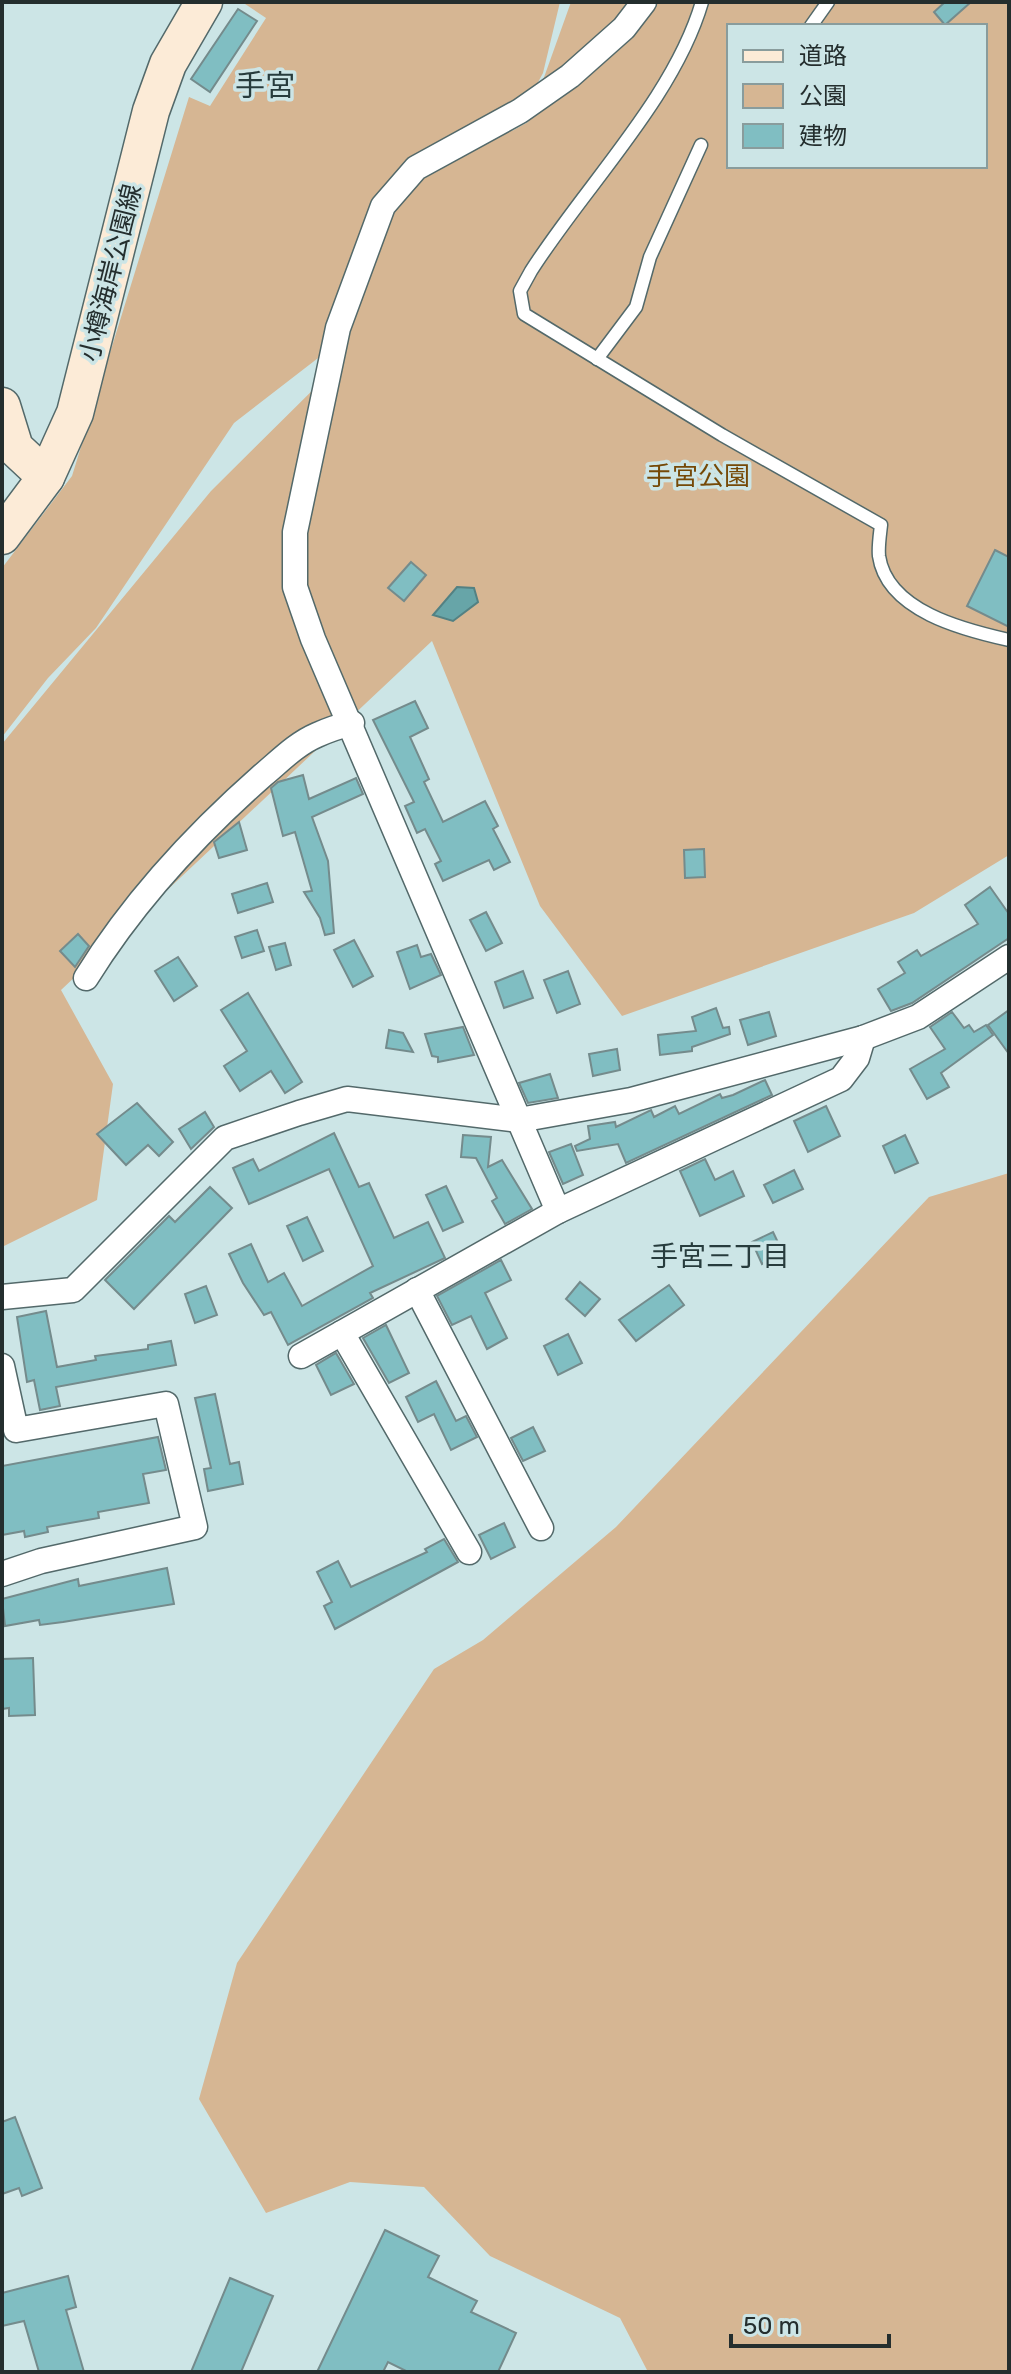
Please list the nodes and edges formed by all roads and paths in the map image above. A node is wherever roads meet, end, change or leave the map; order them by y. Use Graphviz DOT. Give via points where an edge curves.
graph roads {
  1 [pos="204,2"];
  2 [pos="644,2"];
  3 [pos="702,2"];
  4 [pos="828,2"];
  5 [pos="812,24"];
  6 [pos="701,145"];
  7 [pos="597,359"];
  8 [pos="2,406"];
  9 [pos="46,477"];
  10 [pos="2,536"];
  11 [pos="1009,640"];
  12 [pos="352,723"];
  13 [pos="1009,957"];
  14 [pos="86,978"];
  15 [pos="863,1038"];
  16 [pos="519,1120"];
  17 [pos="558,1211"];
  18 [pos="417,1290"];
  19 [pos="2,1297"];
  20 [pos="342,1333"];
  21 [pos="301,1356"];
  22 [pos="2,1366"];
  23 [pos="541,1528"];
  24 [pos="469,1552"];
  25 [pos="2,1574"];
  1 -- 9 [label="main road, 小樽海岸公園線" via="168,64 151,111 75,413"];
  2 -- 12 [label="street" via="624,28 570,76 416,168 383,206 366,247 338,328 295,532 295,587"];
  3 -- 7 [label="lane" via="685,50 658,93 558,229 520,291 524,314"];
  4 -- 5 [label="lane"];
  6 -- 7 [label="lane" via="650,257 636,307"];
  7 -- 11 [label="lane" via="881,525 879,557 891,587 921,609 967,631"];
  8 -- 9 [label="main road" via="15,448"];
  9 -- 10 [label="main road, 小樽海岸公園線"];
  12 -- 14 [label="street" via="295,748 242,794 111,937"];
  12 -- 16 [label="street"];
  13 -- 15 [label="street" via="918,1017"];
  15 -- 16 [label="street" via="631,1100"];
  15 -- 17 [label="street" via="857,1058 841,1079"];
  16 -- 17 [label="street"];
  16 -- 19 [label="street" via="347,1099 225,1138 73,1290"];
  17 -- 18 [label="street"];
  18 -- 20 [label="street"];
  18 -- 23 [label="street"];
  20 -- 21 [label="street"];
  20 -- 24 [label="street"];
  22 -- 25 [label="street" via="16,1430 166,1404 195,1527"];
}
